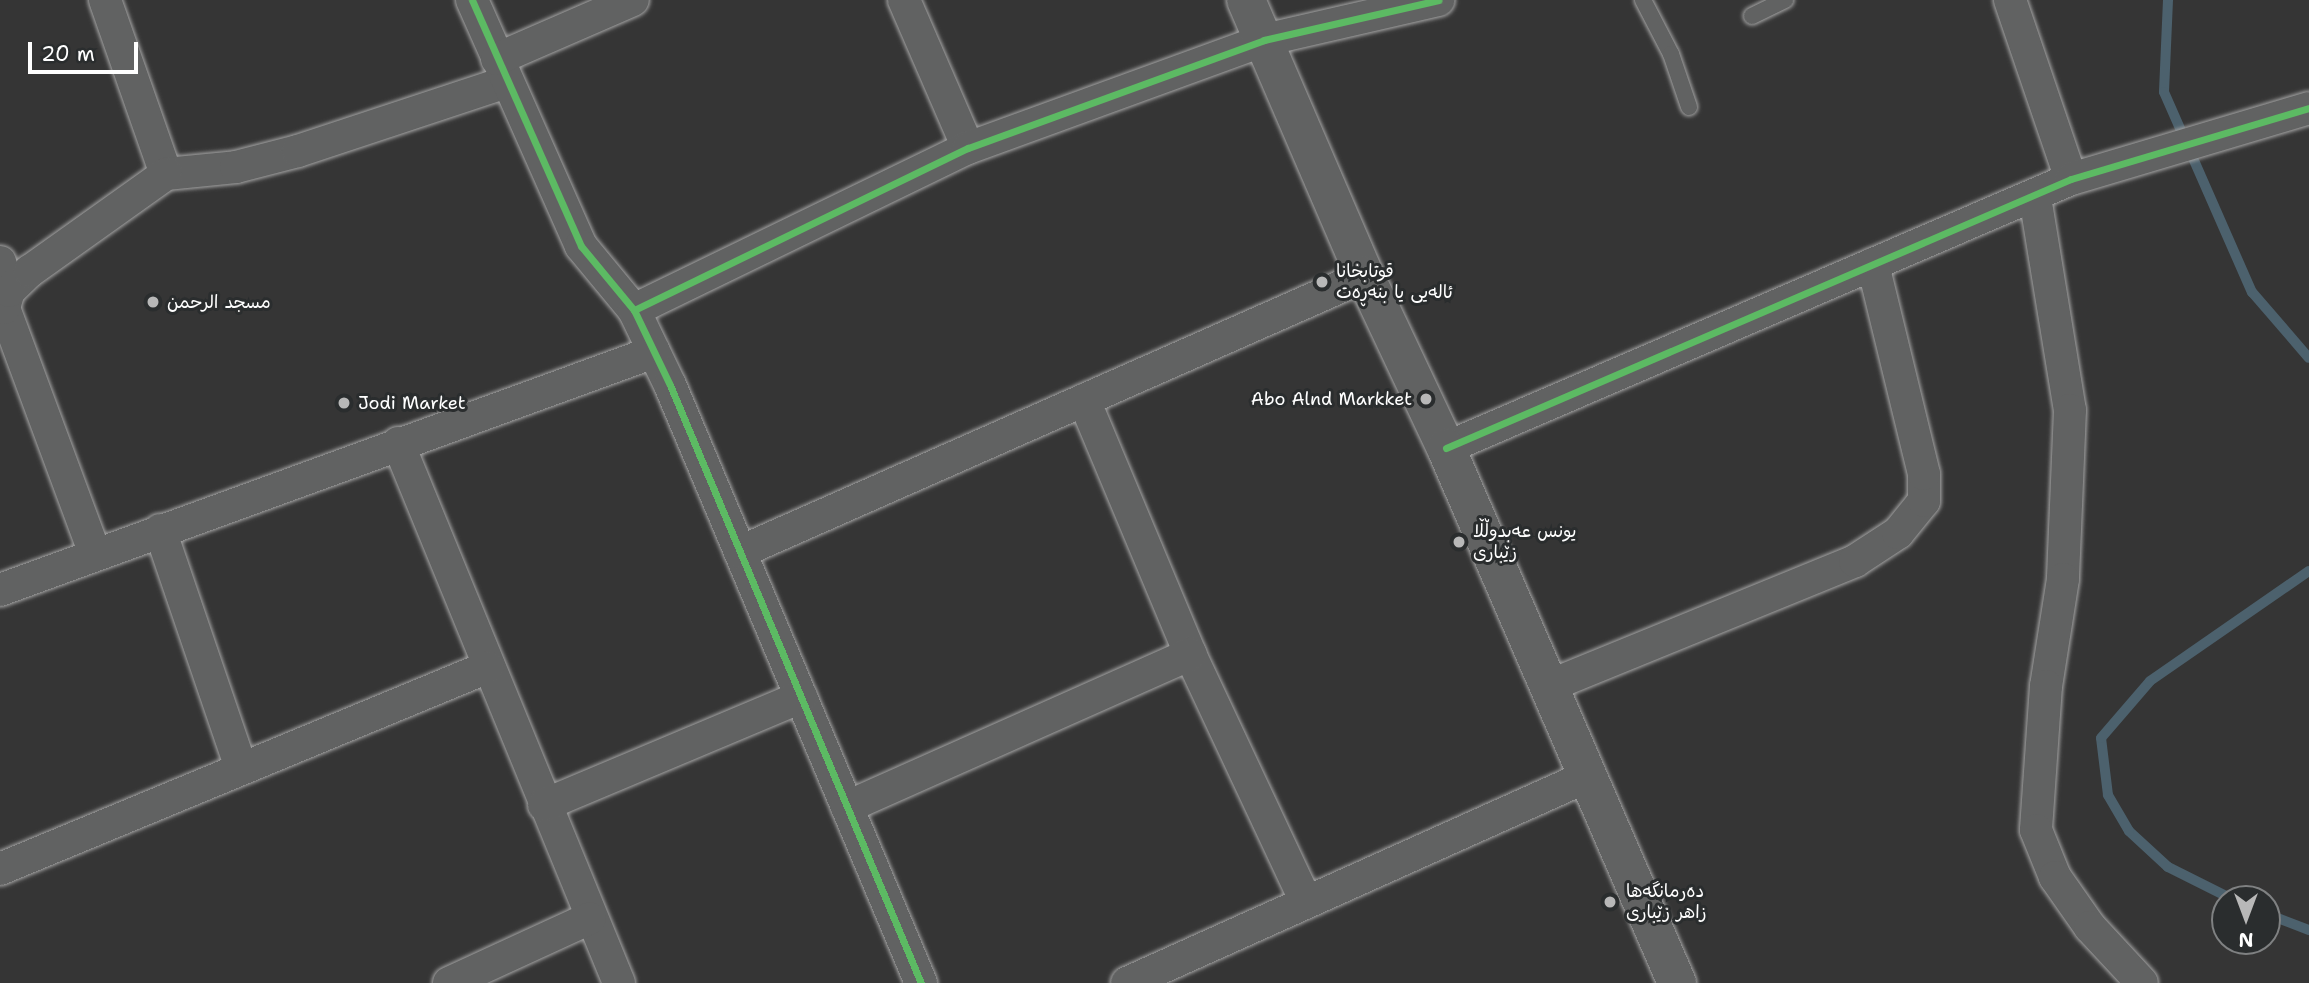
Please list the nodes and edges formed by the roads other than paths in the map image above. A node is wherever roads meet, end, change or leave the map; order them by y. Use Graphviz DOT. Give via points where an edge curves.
graph roads {
  1 [pos="104,0"];
  2 [pos="472,0"];
  3 [pos="632,0"];
  4 [pos="904,0"];
  5 [pos="1246,0"];
  6 [pos="1438,0"];
  7 [pos="1643,0"];
  8 [pos="1785,0"];
  9 [pos="2010,0"];
  10 [pos="1752,16"];
  11 [pos="1264,40"];
  12 [pos="502,71"];
  13 [pos="1689,107"];
  14 [pos="2309,108"];
  15 [pos="968,148"];
  16 [pos="166,174"];
  17 [pos="2071,179"];
  18 [pos="2035,197"];
  19 [pos="1873,264"];
  20 [pos="5,276"];
  21 [pos="1365,276"];
  22 [pos="634,310"];
  23 [pos="654,352"];
  24 [pos="1084,400"];
  25 [pos="398,443"];
  26 [pos="1446,447"];
  27 [pos="160,530"];
  28 [pos="740,552"];
  29 [pos="95,554"];
  30 [pos="0,590"];
  31 [pos="1190,654"];
  32 [pos="488,667"];
  33 [pos="1549,686"];
  34 [pos="801,697"];
  35 [pos="241,768"];
  36 [pos="1588,776"];
  37 [pos="544,805"];
  38 [pos="847,807"];
  39 [pos="0,869"];
  40 [pos="1307,902"];
  41 [pos="590,918"];
  42 [pos="449,983"];
  43 [pos="619,983"];
  44 [pos="921,983"];
  45 [pos="1127,983"];
  46 [pos="1677,983"];
  47 [pos="2142,983"];
  1 -- 16 [label="street"];
  2 -- 12 [label="street"];
  3 -- 12 [label="street"];
  4 -- 15 [label="street"];
  5 -- 11 [label="main road"];
  6 -- 11 [label="street"];
  7 -- 13 [label="lane" via="1671,54"];
  8 -- 10 [label="lane"];
  9 -- 17 [label="street"];
  11 -- 15 [label="street"];
  11 -- 21 [label="main road"];
  12 -- 16 [label="street" via="298,151 236,167"];
  12 -- 22 [label="street" via="581,246"];
  14 -- 17 [label="street"];
  15 -- 22 [label="street"];
  16 -- 20 [label="street"];
  17 -- 18 [label="street"];
  18 -- 19 [label="street"];
  18 -- 47 [label="street" via="2070,410 2063,579 2046,686 2036,830 2055,877 2090,927"];
  19 -- 26 [label="street"];
  19 -- 33 [label="street" via="1924,474 1924,501 1898,533 1855,561"];
  20 -- 29 [label="street" via="8,329"];
  21 -- 24 [label="street"];
  21 -- 26 [label="main road"];
  22 -- 23 [label="street"];
  23 -- 25 [label="street"];
  23 -- 28 [label="street"];
  24 -- 28 [label="street"];
  24 -- 31 [label="street"];
  25 -- 27 [label="street"];
  25 -- 32 [label="street"];
  26 -- 33 [label="main road"];
  27 -- 29 [label="street"];
  27 -- 35 [label="street"];
  28 -- 34 [label="street"];
  29 -- 30 [label="street"];
  31 -- 38 [label="street"];
  31 -- 40 [label="street"];
  32 -- 35 [label="street"];
  32 -- 37 [label="street"];
  33 -- 36 [label="main road"];
  34 -- 37 [label="street"];
  34 -- 38 [label="street"];
  35 -- 39 [label="street"];
  36 -- 40 [label="street"];
  36 -- 46 [label="main road"];
  37 -- 41 [label="street"];
  38 -- 44 [label="street"];
  40 -- 45 [label="street"];
  41 -- 42 [label="street"];
  41 -- 43 [label="street"];
}
